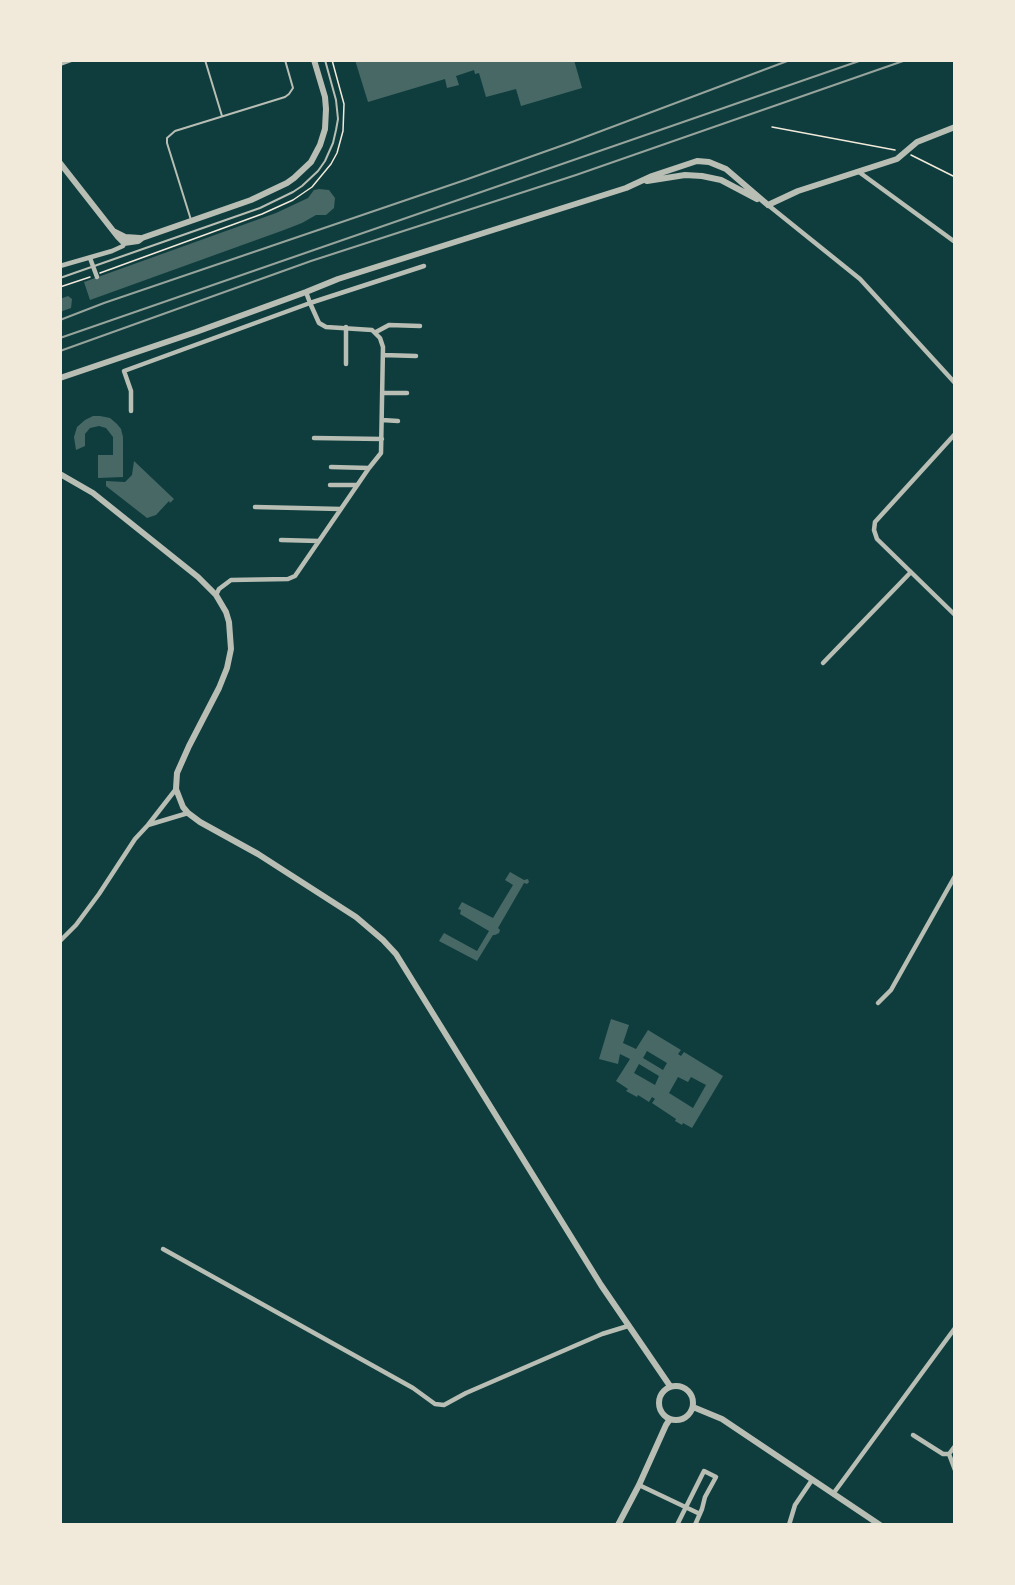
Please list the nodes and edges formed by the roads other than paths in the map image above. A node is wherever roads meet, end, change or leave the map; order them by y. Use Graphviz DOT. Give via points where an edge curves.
graph roads {
  1 [pos="71,60"];
  2 [pos="205,60"];
  3 [pos="285,60"];
  4 [pos="314,60"];
  5 [pos="325,60"];
  6 [pos="60,64"];
  7 [pos="222,116"];
  8 [pos="955,128"];
  9 [pos="60,163"];
  10 [pos="859,172"];
  11 [pos="641,182"];
  12 [pos="768,205"];
  13 [pos="192,221"];
  14 [pos="115,232"];
  15 [pos="142,238"];
  16 [pos="955,242"];
  17 [pos="124,243"];
  18 [pos="90,258"];
  19 [pos="60,266"];
  20 [pos="424,266"];
  21 [pos="93,267"];
  22 [pos="97,277"];
  23 [pos="60,278"];
  24 [pos="306,292"];
  25 [pos="310,303"];
  26 [pos="420,326"];
  27 [pos="346,327"];
  28 [pos="376,332"];
  29 [pos="382,356"];
  30 [pos="416,356"];
  31 [pos="120,358"];
  32 [pos="346,364"];
  33 [pos="124,371"];
  34 [pos="60,378"];
  35 [pos="955,383"];
  36 [pos="382,393"];
  37 [pos="407,393"];
  38 [pos="131,411"];
  39 [pos="382,420"];
  40 [pos="398,421"];
  41 [pos="955,434"];
  42 [pos="314,438"];
  43 [pos="382,440"];
  44 [pos="331,467"];
  45 [pos="369,468"];
  46 [pos="60,474"];
  47 [pos="330,485"];
  48 [pos="357,485"];
  49 [pos="255,507"];
  50 [pos="341,509"];
  51 [pos="281,540"];
  52 [pos="319,541"];
  53 [pos="911,572"];
  54 [pos="216,595"];
  55 [pos="955,615"];
  56 [pos="823,663"];
  57 [pos="176,789"];
  58 [pos="188,813"];
  59 [pos="148,825"];
  60 [pos="955,876"];
  61 [pos="60,941"];
  62 [pos="878,1003"];
  63 [pos="163,1250"];
  64 [pos="628,1326"];
  65 [pos="955,1328"];
  66 [pos="670,1386"];
  67 [pos="693,1407"];
  68 [pos="670,1419"];
  69 [pos="913,1435"];
  70 [pos="955,1446"];
  71 [pos="949,1454"];
  72 [pos="955,1470"];
  73 [pos="812,1480"];
  74 [pos="639,1485"];
  75 [pos="832,1494"];
  76 [pos="685,1508"];
  77 [pos="700,1514"];
  78 [pos="618,1525"];
  79 [pos="678,1525"];
  80 [pos="695,1525"];
  81 [pos="789,1525"];
  82 [pos="880,1525"];
  1 -- 6 [label="street"];
  2 -- 7 [label="lane"];
  3 -- 7 [label="lane" via="293,88 290,94"];
  4 -- 13 [label="street" via="325,97 326,118 320,145 310,162 294,178 271,191"];
  5 -- 21 [label="lane" via="338,119 325,161 309,180 260,208"];
  7 -- 13 [label="lane" via="175,131 167,138"];
  8 -- 10 [label="street" via="917,142 897,159"];
  9 -- 14 [label="street"];
  10 -- 12 [label="street"];
  10 -- 16 [label="street"];
  11 -- 12 [label="street" via="702,176 721,180"];
  11 -- 12 [label="street" via="682,165 709,162 726,169"];
  11 -- 24 [label="street"];
  12 -- 35 [label="street" via="860,279"];
  13 -- 15 [label="street"];
  14 -- 15 [label="street"];
  14 -- 17 [label="street"];
  15 -- 17 [label="street"];
  17 -- 18 [label="street"];
  18 -- 19 [label="street"];
  18 -- 21 [label="street"];
  20 -- 25 [label="street"];
  21 -- 22 [label="street"];
  21 -- 23 [label="lane"];
  24 -- 25 [label="street"];
  24 -- 31 [label="street"];
  25 -- 27 [label="street" via="319,323"];
  25 -- 33 [label="street"];
  26 -- 28 [label="street" via="389,325"];
  27 -- 28 [label="street"];
  27 -- 32 [label="street"];
  28 -- 29 [label="street" via="382,343"];
  29 -- 30 [label="street"];
  29 -- 36 [label="street"];
  31 -- 33 [label="street"];
  31 -- 34 [label="street"];
  33 -- 38 [label="street" via="131,391"];
  36 -- 37 [label="street"];
  36 -- 39 [label="street"];
  39 -- 40 [label="street"];
  39 -- 43 [label="street"];
  41 -- 53 [label="street" via="875,522 877,539"];
  42 -- 43 [label="street"];
  43 -- 45 [label="street" via="381,453"];
  44 -- 45 [label="street"];
  45 -- 48 [label="street"];
  46 -- 54 [label="street" via="93,493"];
  47 -- 48 [label="street"];
  48 -- 50 [label="street"];
  49 -- 50 [label="street"];
  50 -- 52 [label="street"];
  51 -- 52 [label="street"];
  52 -- 54 [label="street" via="295,576 231,580"];
  53 -- 55 [label="street"];
  53 -- 56 [label="street"];
  54 -- 57 [label="street" via="229,622 229,659 219,688 181,762"];
  57 -- 58 [label="street"];
  57 -- 59 [label="street"];
  58 -- 59 [label="street"];
  58 -- 64 [label="street" via="356,917 396,954"];
  59 -- 61 [label="street" via="76,925"];
  60 -- 62 [label="street" via="891,990"];
  63 -- 64 [label="street" via="413,1388 435,1404 444,1405 591,1338"];
  64 -- 66 [label="street"];
  65 -- 75 [label="street"];
  66 -- 67 [label="street" via="687,1388 693,1397"];
  66 -- 68 [label="street" via="661,1394 659,1406"];
  67 -- 68 [label="street" via="682,1419"];
  67 -- 73 [label="street" via="722,1419"];
  68 -- 74 [label="street"];
  69 -- 71 [label="street" via="942,1454"];
  70 -- 71 [label="street"];
  71 -- 72 [label="street"];
  73 -- 75 [label="street"];
  73 -- 81 [label="street" via="795,1505"];
  74 -- 76 [label="street"];
  74 -- 78 [label="street"];
  75 -- 82 [label="street"];
  76 -- 77 [label="street"];
  76 -- 77 [label="street" via="704,1471 716,1477"];
  76 -- 79 [label="street"];
  77 -- 80 [label="street"];
}
